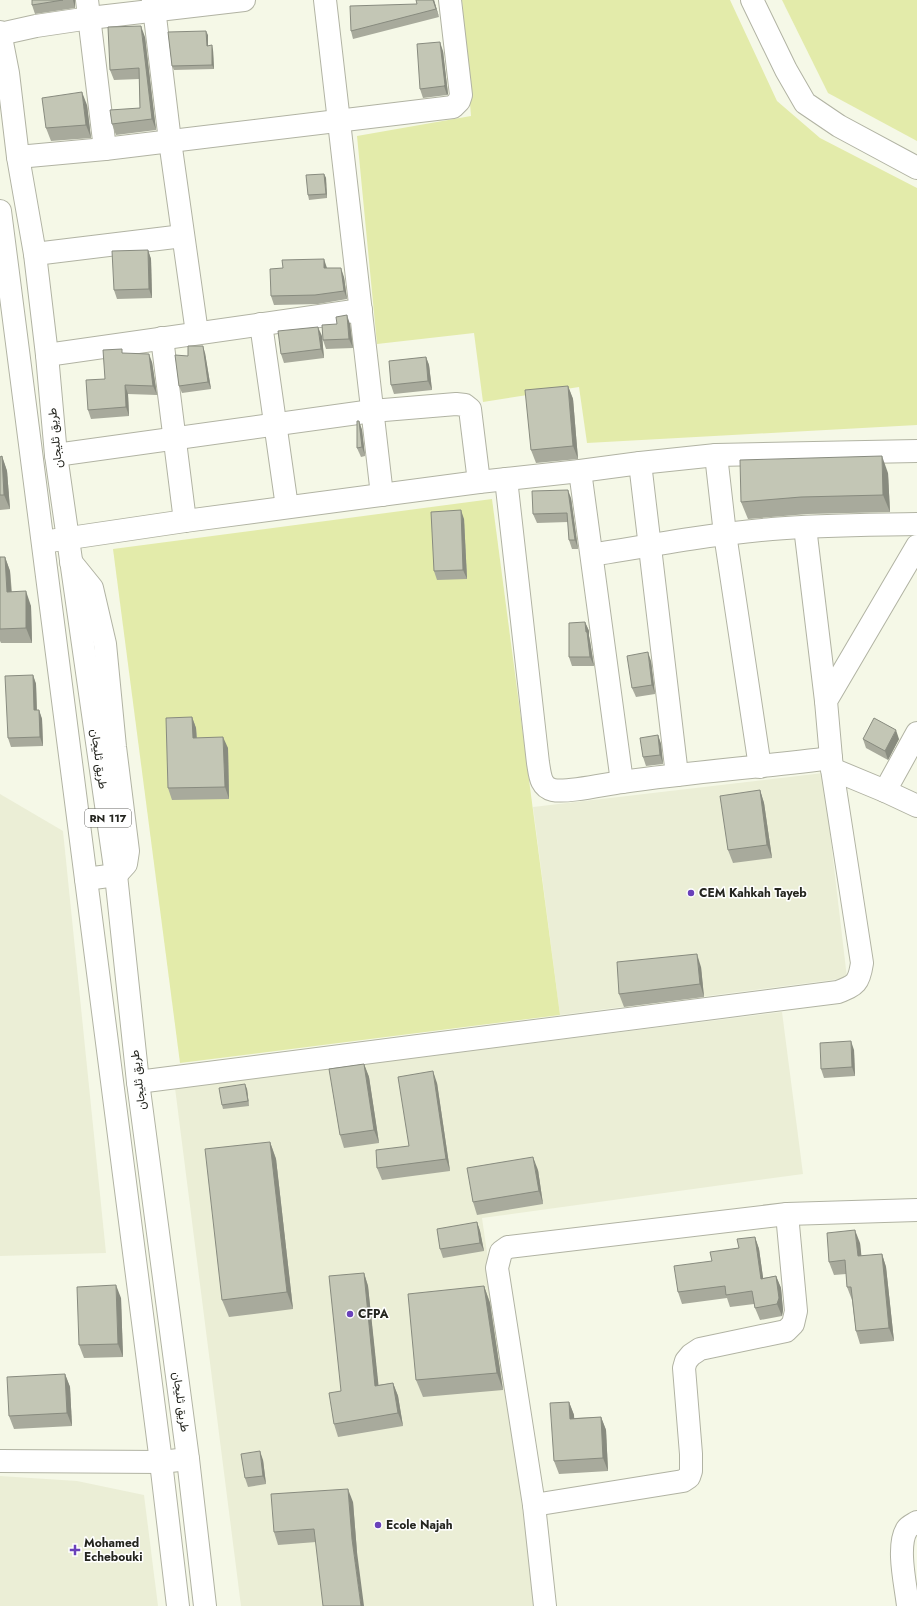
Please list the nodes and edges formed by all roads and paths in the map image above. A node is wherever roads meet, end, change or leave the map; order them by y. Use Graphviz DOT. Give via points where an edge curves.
graph roads {
  1 [pos="244,0"];
  2 [pos="326,0"];
  3 [pos="450,0"];
  4 [pos="752,0"];
  5 [pos="154,6"];
  6 [pos="89,9"];
  7 [pos="0,33"];
  8 [pos="339,121"];
  9 [pos="170,141"];
  10 [pos="105,149"];
  11 [pos="18,157"];
  12 [pos="917,168"];
  13 [pos="0,211"];
  14 [pos="183,236"];
  15 [pos="35,254"];
  16 [pos="361,310"];
  17 [pos="261,324"];
  18 [pos="197,333"];
  19 [pos="162,338"];
  20 [pos="47,355"];
  21 [pos="372,411"];
  22 [pos="276,424"];
  23 [pos="175,438"];
  24 [pos="917,450"];
  25 [pos="56,455"];
  26 [pos="716,455"];
  27 [pos="640,463"];
  28 [pos="580,471"];
  29 [pos="506,479"];
  30 [pos="479,482"];
  31 [pos="382,495"];
  32 [pos="287,507"];
  33 [pos="185,521"];
  34 [pos="917,524"];
  35 [pos="805,527"];
  36 [pos="725,534"];
  37 [pos="68,538"];
  38 [pos="43,542"];
  39 [pos="650,546"];
  40 [pos="917,546"];
  41 [pos="592,555"];
  42 [pos="826,701"];
  43 [pos="917,733"];
  44 [pos="831,764"];
  45 [pos="760,767"];
  46 [pos="678,775"];
  47 [pos="622,782"];
  48 [pos="885,791"];
  49 [pos="917,806"];
  50 [pos="116,875"];
  51 [pos="86,878"];
  52 [pos="138,1082"];
  53 [pos="917,1210"];
  54 [pos="787,1214"];
  55 [pos="188,1459"];
  56 [pos="0,1461"];
  57 [pos="161,1462"];
  58 [pos="534,1505"];
  59 [pos="917,1522"];
  60 [pos="178,1606"];
  61 [pos="204,1606"];
  62 [pos="545,1606"];
  63 [pos="908,1606"];
  1 -- 5 [label="street"];
  2 -- 8 [label="street"];
  3 -- 8 [label="street" via="461,94 459,101 453,107"];
  4 -- 12 [label="street" via="805,103 839,126"];
  5 -- 6 [label="street"];
  5 -- 9 [label="street"];
  6 -- 7 [label="street" via="36,26"];
  6 -- 10 [label="street"];
  7 -- 11 [label="street, طريق ثليجان / RN 117" via="8,73"];
  8 -- 9 [label="street"];
  8 -- 16 [label="street"];
  9 -- 10 [label="street"];
  9 -- 14 [label="street"];
  10 -- 11 [label="street"];
  11 -- 15 [label="street, طريق ثليجان / RN 117"];
  13 -- 38 [label="street, طريق ثليجان / RN 117"];
  14 -- 15 [label="street"];
  14 -- 18 [label="street"];
  15 -- 20 [label="street, طريق ثليجان / RN 117"];
  16 -- 17 [label="street"];
  16 -- 21 [label="street"];
  17 -- 18 [label="street"];
  17 -- 22 [label="street"];
  18 -- 19 [label="street"];
  19 -- 20 [label="street"];
  19 -- 23 [label="street"];
  20 -- 25 [label="street, طريق ثليجان / RN 117"];
  21 -- 22 [label="street"];
  21 -- 30 [label="street" via="465,405 470,409"];
  21 -- 31 [label="street"];
  22 -- 23 [label="street"];
  22 -- 32 [label="street"];
  23 -- 25 [label="street"];
  23 -- 33 [label="street"];
  24 -- 26 [label="street"];
  25 -- 37 [label="street, طريق ثليجان / RN 117"];
  26 -- 27 [label="street"];
  26 -- 36 [label="street"];
  27 -- 28 [label="street"];
  27 -- 39 [label="street"];
  28 -- 29 [label="street"];
  28 -- 41 [label="street"];
  29 -- 30 [label="street"];
  29 -- 47 [label="street" via="542,781 546,788 554,790"];
  30 -- 31 [label="street"];
  31 -- 32 [label="street"];
  32 -- 33 [label="street"];
  33 -- 37 [label="street"];
  34 -- 35 [label="street"];
  35 -- 36 [label="street"];
  35 -- 42 [label="street"];
  36 -- 39 [label="street"];
  36 -- 45 [label="street"];
  37 -- 38 [label="street"];
  37 -- 50 [label="street, طريق ثليجان / RN 117"];
  38 -- 51 [label="street, طريق ثليجان / RN 117"];
  39 -- 41 [label="street"];
  39 -- 46 [label="street"];
  40 -- 42 [label="street"];
  41 -- 47 [label="street"];
  42 -- 44 [label="street"];
  43 -- 48 [label="street"];
  44 -- 45 [label="street"];
  44 -- 48 [label="street"];
  44 -- 52 [label="street" via="862,964 860,977 853,986 838,992"];
  45 -- 46 [label="street"];
  46 -- 47 [label="street"];
  48 -- 49 [label="street"];
  50 -- 51 [label="street"];
  50 -- 52 [label="street, طريق ثليجان / RN 117"];
  51 -- 57 [label="street, طريق ثليجان / RN 117"];
  52 -- 55 [label="street, طريق ثليجان / RN 117"];
  53 -- 54 [label="street"];
  54 -- 58 [label="street" via="796,1311 793,1324 786,1331 700,1349 686,1361 683,1375 691,1454 689,1477 683,1481"];
  54 -- 58 [label="street" via="508,1247 501,1252 497,1268"];
  55 -- 57 [label="street"];
  55 -- 61 [label="street, طريق ثليجان / RN 117"];
  56 -- 57 [label="street"];
  57 -- 60 [label="street, طريق ثليجان / RN 117"];
  58 -- 62 [label="street"];
  59 -- 63 [label="street" via="908,1528 903,1539 902,1558"];
}
